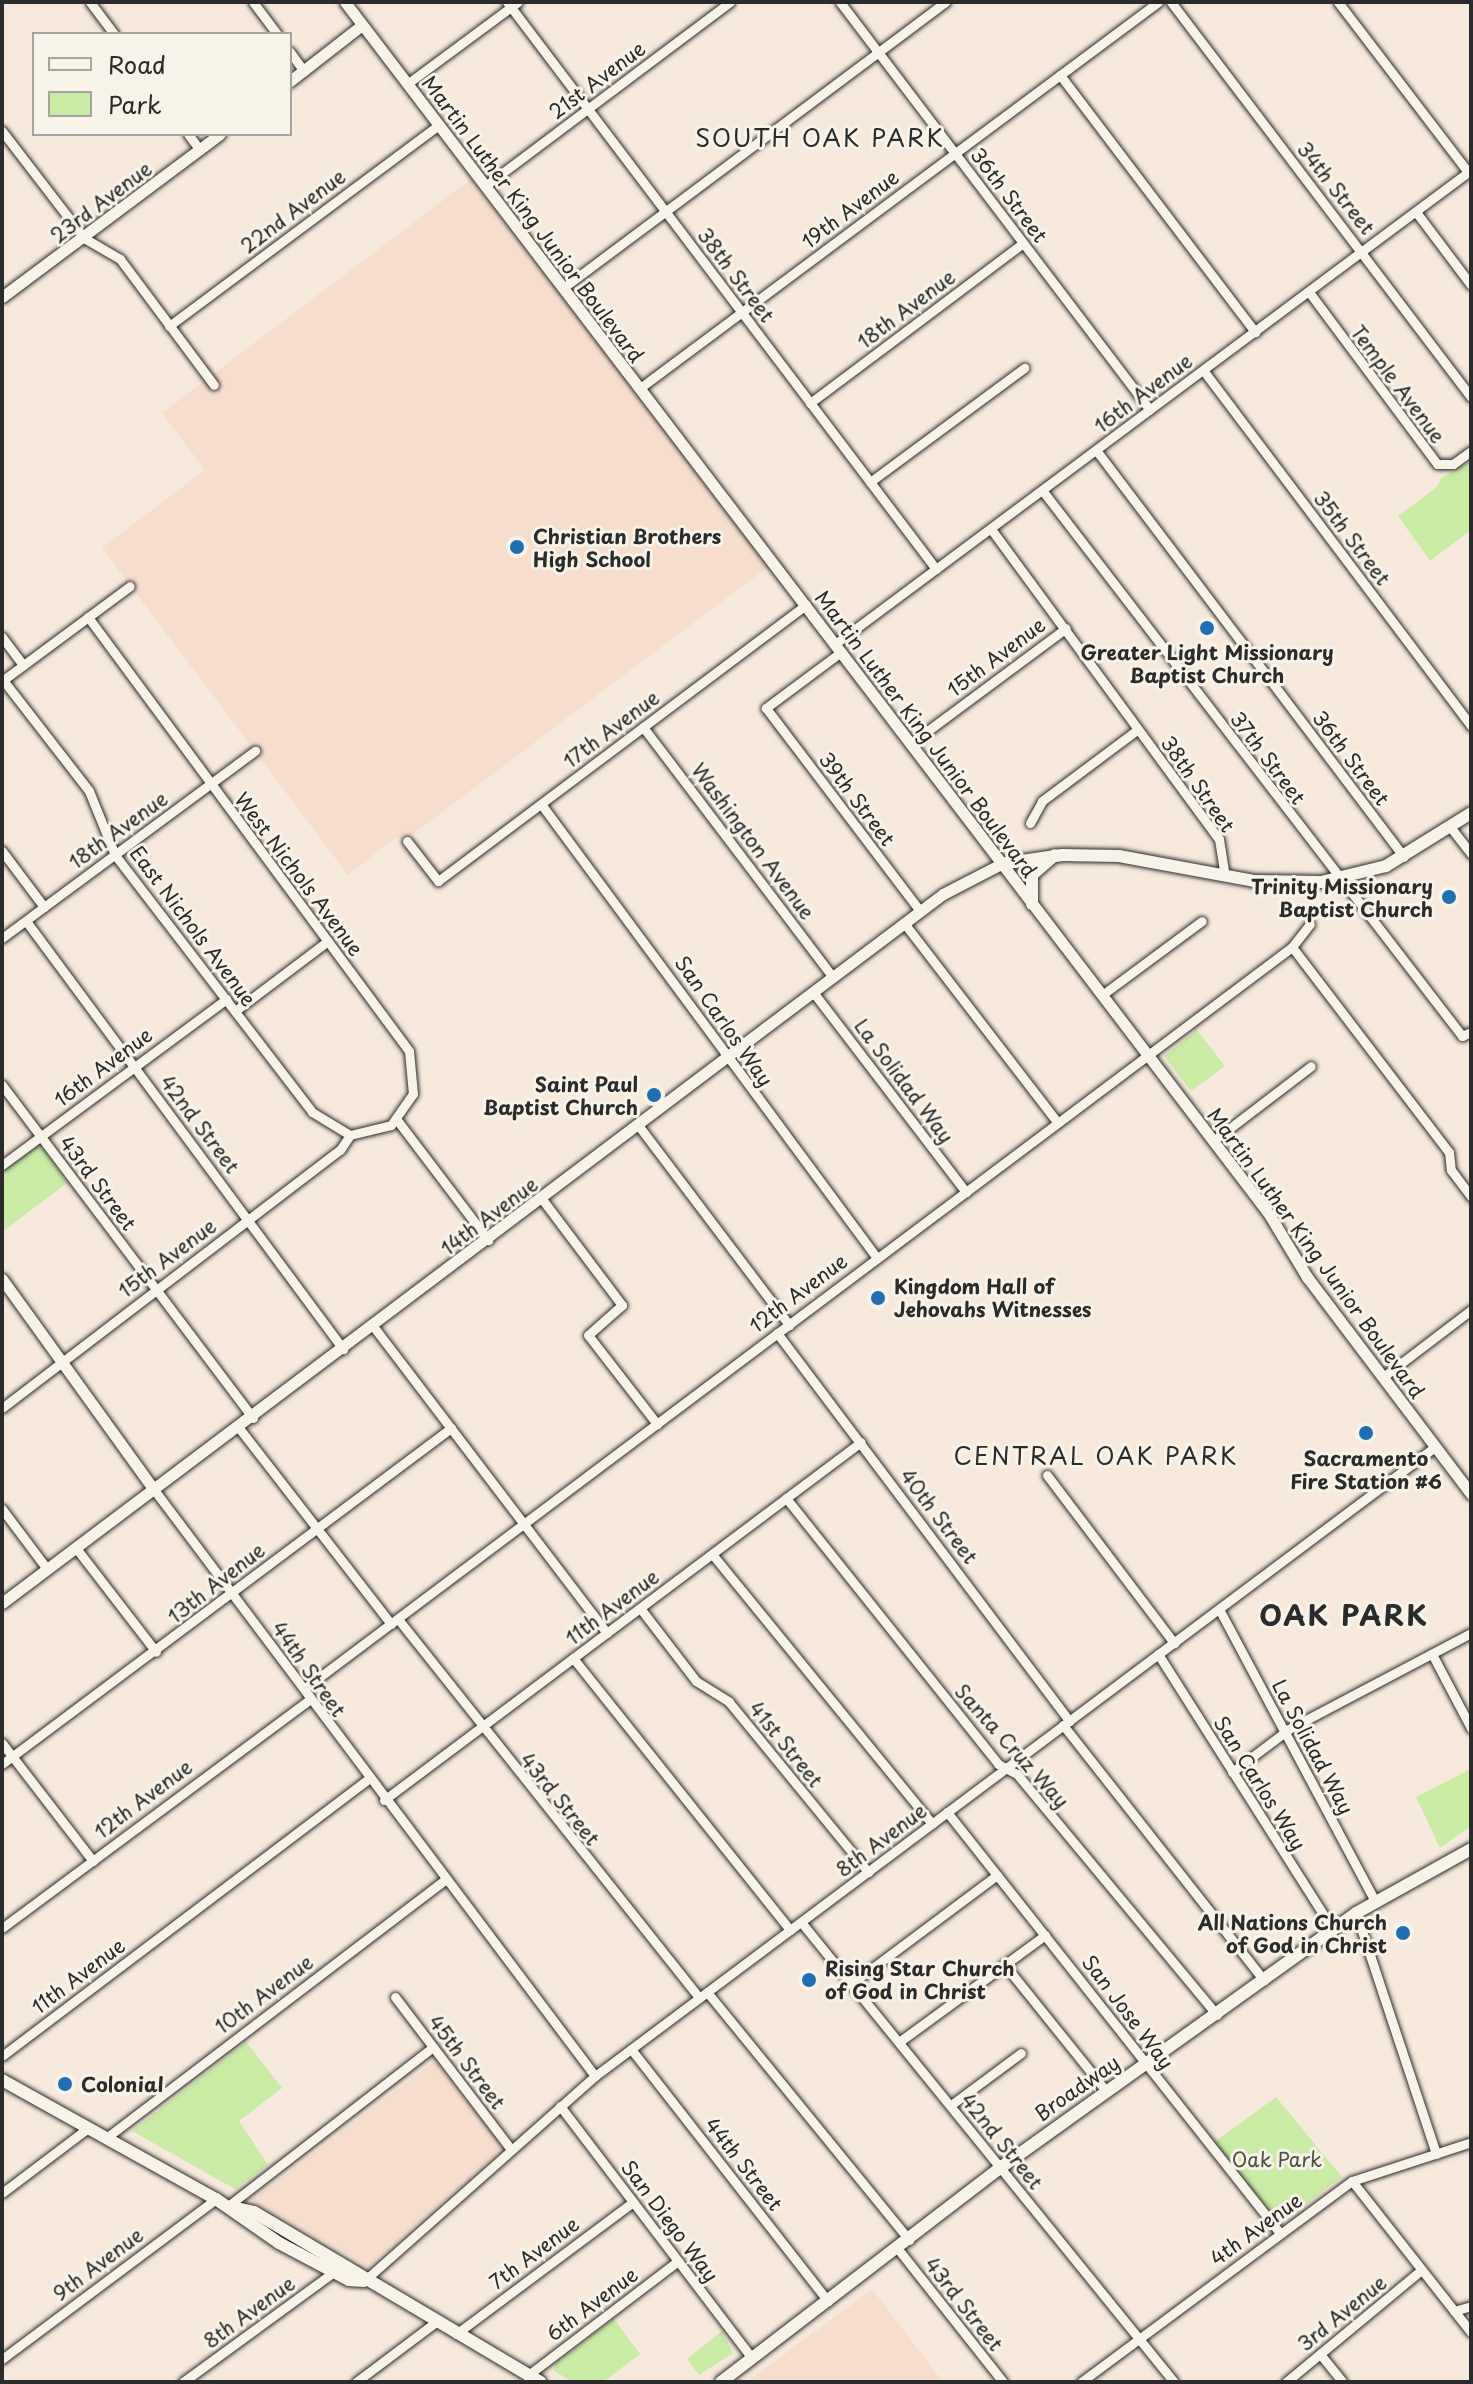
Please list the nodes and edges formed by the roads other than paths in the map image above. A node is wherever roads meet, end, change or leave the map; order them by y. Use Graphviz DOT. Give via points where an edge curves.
graph roads {
  1 [pos="90,2"];
  2 [pos="253,2"];
  3 [pos="345,2"];
  4 [pos="730,2"];
  5 [pos="840,2"];
  6 [pos="946,2"];
  7 [pos="1158,2"];
  8 [pos="1171,2"];
  9 [pos="1338,2"];
  10 [pos="512,4"];
  11 [pos="362,25"];
  12 [pos="112,32"];
  13 [pos="276,32"];
  14 [pos="878,53"];
  15 [pos="292,55"];
  16 [pos="304,71"];
  17 [pos="1060,75"];
  18 [pos="292,80"];
  19 [pos="407,84"];
  20 [pos="588,109"];
  21 [pos="439,125"];
  22 [pos="2,131"];
  23 [pos="190,136"];
  24 [pos="218,136"];
  25 [pos="200,150"];
  26 [pos="955,154"];
  27 [pos="1470,171"];
  28 [pos="485,186"];
  29 [pos="665,211"];
  30 [pos="1416,212"];
  31 [pos="84,238"];
  32 [pos="1023,243"];
  33 [pos="1363,251"];
  34 [pos="1471,285"];
  35 [pos="563,288"];
  36 [pos="1309,292"];
  37 [pos="2,297"];
  38 [pos="742,312"];
  39 [pos="169,326"];
  40 [pos="1255,332"];
  41 [pos="1024,368"];
  42 [pos="1203,370"];
  43 [pos="214,385"];
  44 [pos="640,388"];
  45 [pos="1471,397"];
  46 [pos="810,403"];
  47 [pos="1150,410"];
  48 [pos="1096,450"];
  49 [pos="1471,451"];
  50 [pos="870,482"];
  51 [pos="1042,490"];
  52 [pos="991,529"];
  53 [pos="936,569"];
  54 [pos="130,586"];
  55 [pos="806,605"];
  56 [pos="88,617"];
  57 [pos="1066,628"];
  58 [pos="2,637"];
  59 [pos="838,648"];
  60 [pos="23,665"];
  61 [pos="3,680"];
  62 [pos="766,708"];
  63 [pos="1471,726"];
  64 [pos="643,727"];
  65 [pos="1137,730"];
  66 [pos="910,744"];
  67 [pos="255,751"];
  68 [pos="209,785"];
  69 [pos="541,804"];
  70 [pos="1471,813"];
  71 [pos="1030,823"];
  72 [pos="1451,828"];
  73 [pos="407,841"];
  74 [pos="2,851"];
  75 [pos="1471,854"];
  76 [pos="115,855"];
  77 [pos="1055,855"];
  78 [pos="1404,857"];
  79 [pos="1001,864"];
  80 [pos="1225,875"];
  81 [pos="1339,880"];
  82 [pos="1032,904"];
  83 [pos="44,907"];
  84 [pos="920,911"];
  85 [pos="26,921"];
  86 [pos="1202,921"];
  87 [pos="904,923"];
  88 [pos="1310,924"];
  89 [pos="2,938"];
  90 [pos="328,941"];
  91 [pos="1292,947"];
  92 [pos="833,977"];
  93 [pos="813,992"];
  94 [pos="1102,995"];
  95 [pos="226,999"];
  96 [pos="235,1011"];
  97 [pos="1471,1032"];
  98 [pos="1148,1055"];
  99 [pos="727,1057"];
  100 [pos="134,1065"];
  101 [pos="1311,1066"];
  102 [pos="2,1085"];
  103 [pos="397,1120"];
  104 [pos="1058,1123"];
  105 [pos="638,1125"];
  106 [pos="350,1135"];
  107 [pos="40,1136"];
  108 [pos="1213,1141"];
  109 [pos="2,1165"];
  110 [pos="966,1192"];
  111 [pos="1471,1197"];
  112 [pos="542,1199"];
  113 [pos="248,1219"];
  114 [pos="488,1240"];
  115 [pos="877,1258"];
  116 [pos="2,1279"];
  117 [pos="156,1289"];
  118 [pos="1471,1310"];
  119 [pos="789,1325"];
  120 [pos="373,1326"];
  121 [pos="777,1333"];
  122 [pos="343,1349"];
  123 [pos="63,1360"];
  124 [pos="1383,1377"];
  125 [pos="2,1408"];
  126 [pos="253,1418"];
  127 [pos="657,1424"];
  128 [pos="239,1428"];
  129 [pos="451,1428"];
  130 [pos="861,1442"];
  131 [pos="1435,1447"];
  132 [pos="1047,1475"];
  133 [pos="155,1491"];
  134 [pos="1471,1494"];
  135 [pos="786,1498"];
  136 [pos="2,1509"];
  137 [pos="524,1524"];
  138 [pos="317,1529"];
  139 [pos="76,1548"];
  140 [pos="712,1554"];
  141 [pos="47,1569"];
  142 [pos="232,1594"];
  143 [pos="2,1603"];
  144 [pos="640,1608"];
  145 [pos="1219,1609"];
  146 [pos="394,1621"];
  147 [pos="607,1633"];
  148 [pos="1471,1633"];
  149 [pos="1174,1643"];
  150 [pos="156,1652"];
  151 [pos="1158,1654"];
  152 [pos="1432,1654"];
  153 [pos="573,1658"];
  154 [pos="305,1688"];
  155 [pos="308,1701"];
  156 [pos="1066,1723"];
  157 [pos="480,1728"];
  158 [pos="1471,1728"];
  159 [pos="1284,1733"];
  160 [pos="2,1743"];
  161 [pos="13,1757"];
  162 [pos="2,1764"];
  163 [pos="1007,1768"];
  164 [pos="1232,1772"];
  165 [pos="368,1779"];
  166 [pos="384,1800"];
  167 [pos="947,1812"];
  168 [pos="932,1824"];
  169 [pos="1471,1849"];
  170 [pos="93,1861"];
  171 [pos="868,1872"];
  172 [pos="997,1875"];
  173 [pos="445,1880"];
  174 [pos="1375,1901"];
  175 [pos="1356,1913"];
  176 [pos="801,1922"];
  177 [pos="2,1928"];
  178 [pos="790,1930"];
  179 [pos="1333,1930"];
  180 [pos="1045,1935"];
  181 [pos="1004,1964"];
  182 [pos="1264,1980"];
  183 [pos="851,1984"];
  184 [pos="703,1995"];
  185 [pos="395,1997"];
  186 [pos="1217,2015"];
  187 [pos="899,2042"];
  188 [pos="433,2047"];
  189 [pos="631,2049"];
  190 [pos="1021,2053"];
  191 [pos="2,2056"];
  192 [pos="1147,2063"];
  193 [pos="595,2076"];
  194 [pos="2,2080"];
  195 [pos="1107,2092"];
  196 [pos="951,2105"];
  197 [pos="560,2106"];
  198 [pos="88,2128"];
  199 [pos="106,2138"];
  200 [pos="1471,2142"];
  201 [pos="511,2149"];
  202 [pos="1436,2154"];
  203 [pos="1000,2168"];
  204 [pos="1352,2181"];
  205 [pos="2,2193"];
  206 [pos="216,2199"];
  207 [pos="633,2202"];
  208 [pos="228,2206"];
  209 [pos="1280,2233"];
  210 [pos="909,2240"];
  211 [pos="898,2249"];
  212 [pos="678,2261"];
  213 [pos="335,2271"];
  214 [pos="1420,2271"];
  215 [pos="364,2281"];
  216 [pos="828,2301"];
  217 [pos="1471,2306"];
  218 [pos="1454,2311"];
  219 [pos="436,2322"];
  220 [pos="1471,2332"];
  221 [pos="456,2334"];
  222 [pos="1139,2338"];
  223 [pos="1320,2354"];
  224 [pos="752,2358"];
  225 [pos="2,2359"];
  226 [pos="533,2380"];
  227 [pos="183,2382"];
  228 [pos="356,2382"];
  229 [pos="721,2382"];
  230 [pos="1003,2382"];
  231 [pos="1081,2382"];
  232 [pos="1174,2382"];
  233 [pos="1286,2382"];
  234 [pos="1343,2382"];
  1 -- 12 [label="street"];
  2 -- 13 [label="street"];
  3 -- 11 [label="street, Martin Luther King Junior Boulevard"];
  4 -- 20 [label="street, 21st Avenue"];
  5 -- 14 [label="street, 36th Street"];
  6 -- 14 [label="street"];
  7 -- 17 [label="street, 19th Avenue"];
  8 -- 33 [label="street, 34th Street"];
  9 -- 27 [label="street"];
  10 -- 19 [label="street"];
  10 -- 20 [label="street, 38th Street"];
  11 -- 16 [label="street"];
  11 -- 19 [label="street, Martin Luther King Junior Boulevard"];
  14 -- 26 [label="street, 36th Street"];
  14 -- 29 [label="street"];
  15 -- 16 [label="street"];
  16 -- 18 [label="street"];
  17 -- 26 [label="street, 19th Avenue"];
  17 -- 40 [label="street"];
  19 -- 21 [label="street, Martin Luther King Junior Boulevard"];
  20 -- 28 [label="street, 21st Avenue"];
  20 -- 29 [label="street, 38th Street"];
  21 -- 28 [label="street, Martin Luther King Junior Boulevard"];
  21 -- 39 [label="street, 22nd Avenue"];
  22 -- 31 [label="street"];
  23 -- 25 [label="street"];
  24 -- 25 [label="street, 23rd Avenue"];
  25 -- 31 [label="street, 23rd Avenue"];
  26 -- 32 [label="street, 36th Street"];
  26 -- 38 [label="street, 19th Avenue"];
  27 -- 30 [label="street, 16th Avenue"];
  28 -- 35 [label="street, Martin Luther King Junior Boulevard"];
  29 -- 35 [label="street"];
  29 -- 38 [label="street, 38th Street"];
  30 -- 33 [label="street, 16th Avenue"];
  30 -- 34 [label="street"];
  31 -- 37 [label="street, 23rd Avenue"];
  31 -- 39 [label="street" via="113,252"];
  32 -- 46 [label="street, 18th Avenue"];
  32 -- 47 [label="street, 36th Street"];
  33 -- 36 [label="street, 16th Avenue"];
  33 -- 45 [label="street, 34th Street"];
  35 -- 44 [label="street, Martin Luther King Junior Boulevard"];
  36 -- 40 [label="street, 16th Avenue"];
  36 -- 49 [label="street, Temple Avenue" via="1437,464 1447,467"];
  38 -- 44 [label="street, 19th Avenue"];
  38 -- 46 [label="street, 38th Street"];
  39 -- 43 [label="street"];
  40 -- 42 [label="street, 16th Avenue"];
  41 -- 50 [label="street"];
  42 -- 47 [label="street, 16th Avenue"];
  42 -- 63 [label="street, 35th Street"];
  44 -- 55 [label="street, Martin Luther King Junior Boulevard"];
  46 -- 50 [label="street, 38th Street"];
  47 -- 48 [label="street, 16th Avenue"];
  48 -- 51 [label="street, 16th Avenue"];
  48 -- 78 [label="street, 36th Street"];
  50 -- 53 [label="street, 38th Street"];
  51 -- 52 [label="street, 16th Avenue"];
  51 -- 81 [label="street, 37th Street"];
  52 -- 53 [label="street, 16th Avenue"];
  52 -- 57 [label="street, 38th Street"];
  53 -- 59 [label="street, 16th Avenue"];
  54 -- 56 [label="street"];
  55 -- 59 [label="street, Martin Luther King Junior Boulevard"];
  55 -- 64 [label="street, 17th Avenue"];
  56 -- 60 [label="street"];
  56 -- 68 [label="street, West Nichols Avenue" via="183,740"];
  57 -- 65 [label="street, 38th Street" via="1141,728"];
  57 -- 66 [label="street, 15th Avenue"];
  58 -- 60 [label="street"];
  59 -- 62 [label="street, 16th Avenue"];
  59 -- 66 [label="street, Martin Luther King Junior Boulevard"];
  60 -- 61 [label="street"];
  61 -- 76 [label="street, East Nichols Avenue" via="89,791"];
  62 -- 84 [label="street, 39th Street"];
  64 -- 69 [label="street, 17th Avenue"];
  64 -- 92 [label="street, Washington Avenue"];
  65 -- 71 [label="street" via="1042,801"];
  65 -- 80 [label="street, 38th Street" via="1219,839"];
  66 -- 79 [label="street, Martin Luther King Junior Boulevard"];
  67 -- 68 [label="street, 18th Avenue"];
  68 -- 76 [label="street, 18th Avenue"];
  68 -- 90 [label="street, West Nichols Avenue"];
  69 -- 73 [label="street, 17th Avenue" via="438,881"];
  69 -- 99 [label="street, San Carlos Way"];
  70 -- 72 [label="main road"];
  72 -- 75 [label="street"];
  72 -- 78 [label="main road"];
  74 -- 83 [label="street"];
  76 -- 83 [label="street, 18th Avenue"];
  76 -- 95 [label="street, East Nichols Avenue"];
  77 -- 79 [label="main road"];
  77 -- 80 [label="main road" via="1152,859"];
  77 -- 82 [label="main road" via="1032,875"];
  78 -- 81 [label="main road"];
  79 -- 82 [label="street, Martin Luther King Junior Boulevard"];
  79 -- 84 [label="street, 14th Avenue" via="959,883"];
  80 -- 81 [label="main road" via="1290,883"];
  81 -- 97 [label="street, 37th Street" via="1462,1036"];
  82 -- 94 [label="street, Martin Luther King Junior Boulevard"];
  83 -- 85 [label="street, 18th Avenue"];
  84 -- 87 [label="street, 14th Avenue"];
  85 -- 89 [label="street, 18th Avenue"];
  85 -- 100 [label="street, 42nd Street"];
  86 -- 94 [label="street"];
  87 -- 92 [label="street, 14th Avenue"];
  87 -- 104 [label="street"];
  88 -- 91 [label="street, 12th Avenue"];
  90 -- 96 [label="street"];
  90 -- 103 [label="street, West Nichols Avenue" via="412,1059 413,1094"];
  91 -- 98 [label="street, 12th Avenue"];
  91 -- 111 [label="street" via="1449,1152 1451,1170"];
  92 -- 93 [label="street, 14th Avenue"];
  93 -- 99 [label="street, 14th Avenue"];
  93 -- 110 [label="street, La Solidad Way"];
  94 -- 98 [label="street, Martin Luther King Junior Boulevard"];
  95 -- 96 [label="street, East Nichols Avenue"];
  95 -- 100 [label="street, 16th Avenue"];
  96 -- 106 [label="street, East Nichols Avenue" via="312,1112"];
  98 -- 104 [label="street, 12th Avenue"];
  98 -- 108 [label="street, Martin Luther King Junior Boulevard"];
  99 -- 105 [label="street, 14th Avenue"];
  99 -- 115 [label="street, San Carlos Way"];
  100 -- 107 [label="street, 16th Avenue"];
  100 -- 113 [label="street, 42nd Street"];
  101 -- 108 [label="street"];
  102 -- 107 [label="street, 43rd Street"];
  103 -- 106 [label="street" via="381,1130"];
  103 -- 114 [label="street"];
  104 -- 110 [label="street, 12th Avenue"];
  105 -- 112 [label="street, 14th Avenue"];
  105 -- 119 [label="street"];
  106 -- 113 [label="street, 15th Avenue" via="340,1150"];
  107 -- 109 [label="street, 16th Avenue"];
  107 -- 117 [label="street, 43rd Street"];
  108 -- 124 [label="street, Martin Luther King Junior Boulevard"];
  110 -- 115 [label="street, 12th Avenue"];
  112 -- 114 [label="street, 14th Avenue"];
  112 -- 127 [label="street" via="622,1305 588,1335"];
  113 -- 117 [label="street, 15th Avenue"];
  113 -- 122 [label="street, 42nd Street"];
  114 -- 120 [label="street, 14th Avenue"];
  115 -- 119 [label="street, 12th Avenue"];
  116 -- 123 [label="street, 44th Street"];
  117 -- 123 [label="street, 15th Avenue"];
  117 -- 126 [label="street, 43rd Street"];
  118 -- 124 [label="street"];
  119 -- 121 [label="street, 12th Avenue"];
  120 -- 122 [label="street, 14th Avenue"];
  120 -- 129 [label="street"];
  121 -- 127 [label="street, 12th Avenue"];
  121 -- 130 [label="street, 40th Street"];
  122 -- 126 [label="street, 14th Avenue"];
  123 -- 125 [label="street, 15th Avenue"];
  123 -- 133 [label="street, 44th Street"];
  124 -- 131 [label="street, Martin Luther King Junior Boulevard"];
  126 -- 128 [label="street, 14th Avenue"];
  127 -- 137 [label="street, 12th Avenue"];
  128 -- 133 [label="street, 14th Avenue"];
  128 -- 138 [label="street, 43rd Street"];
  129 -- 137 [label="street"];
  129 -- 138 [label="street, 13th Avenue"];
  130 -- 135 [label="street, 11th Avenue"];
  130 -- 156 [label="street, 40th Street"];
  131 -- 134 [label="street, Martin Luther King Junior Boulevard"];
  131 -- 145 [label="street, 8th Avenue"];
  132 -- 149 [label="street"];
  133 -- 139 [label="street, 14th Avenue"];
  133 -- 142 [label="street, 44th Street"];
  135 -- 140 [label="street, 11th Avenue"];
  135 -- 163 [label="street, Santa Cruz Way" via="880,1620 998,1764"];
  136 -- 141 [label="street"];
  137 -- 146 [label="street, 12th Avenue"];
  137 -- 147 [label="street"];
  138 -- 142 [label="street, 13th Avenue"];
  138 -- 146 [label="street, 43rd Street"];
  139 -- 141 [label="street, 14th Avenue"];
  139 -- 150 [label="street"];
  140 -- 144 [label="street, 11th Avenue"];
  140 -- 168 [label="street"];
  141 -- 143 [label="street, 14th Avenue"];
  142 -- 150 [label="street, 13th Avenue"];
  142 -- 154 [label="street, 44th Street"];
  144 -- 147 [label="street, 11th Avenue"];
  144 -- 171 [label="street, 41st Street" via="696,1681 729,1702"];
  145 -- 149 [label="street, 8th Avenue"];
  145 -- 159 [label="street, La Solidad Way"];
  146 -- 154 [label="street, 12th Avenue"];
  146 -- 157 [label="street, 43rd Street"];
  147 -- 153 [label="street, 11th Avenue"];
  148 -- 152 [label="street"];
  149 -- 151 [label="street, 8th Avenue"];
  150 -- 161 [label="street, 13th Avenue"];
  151 -- 156 [label="street, 8th Avenue"];
  151 -- 164 [label="street, San Carlos Way"];
  152 -- 158 [label="street"];
  152 -- 159 [label="street"];
  153 -- 157 [label="street, 11th Avenue"];
  153 -- 178 [label="street"];
  154 -- 155 [label="street, 44th Street"];
  155 -- 165 [label="street, 44th Street"];
  155 -- 170 [label="street, 12th Avenue"];
  156 -- 163 [label="street, 8th Avenue"];
  156 -- 182 [label="street, 40th Street"];
  157 -- 166 [label="street, 11th Avenue"];
  157 -- 184 [label="street, 43rd Street"];
  159 -- 164 [label="street"];
  159 -- 174 [label="street, La Solidad Way"];
  160 -- 161 [label="street"];
  161 -- 162 [label="street, 13th Avenue"];
  161 -- 170 [label="street"];
  163 -- 167 [label="street, 8th Avenue"];
  163 -- 186 [label="street, Santa Cruz Way"];
  164 -- 179 [label="street, San Carlos Way"];
  165 -- 166 [label="street, 44th Street"];
  165 -- 191 [label="street, 11th Avenue"];
  166 -- 173 [label="street, 44th Street"];
  167 -- 168 [label="street, 8th Avenue"];
  167 -- 172 [label="street, San Jose Way"];
  168 -- 171 [label="street, 8th Avenue"];
  169 -- 174 [label="main road, Broadway"];
  170 -- 177 [label="street, 12th Avenue"];
  171 -- 176 [label="street, 8th Avenue"];
  172 -- 180 [label="street, San Jose Way"];
  172 -- 183 [label="street"];
  173 -- 193 [label="street, 44th Street"];
  173 -- 199 [label="street, 10th Avenue"];
  174 -- 175 [label="main road, Broadway"];
  175 -- 179 [label="main road, Broadway"];
  175 -- 202 [label="street"];
  176 -- 178 [label="street, 8th Avenue"];
  176 -- 183 [label="street, 42nd Street"];
  178 -- 184 [label="street, 8th Avenue"];
  179 -- 182 [label="main road, Broadway"];
  180 -- 181 [label="street"];
  180 -- 192 [label="street, San Jose Way"];
  181 -- 187 [label="street"];
  181 -- 195 [label="street"];
  182 -- 186 [label="main road, Broadway"];
  183 -- 187 [label="street, 42nd Street"];
  184 -- 189 [label="street, 8th Avenue"];
  184 -- 210 [label="street, 43rd Street"];
  185 -- 188 [label="street, 45th Street"];
  186 -- 192 [label="main road, Broadway"];
  187 -- 196 [label="street, 42nd Street"];
  188 -- 201 [label="street, 45th Street"];
  188 -- 208 [label="street"];
  189 -- 193 [label="street, 8th Avenue"];
  189 -- 216 [label="street, 44th Street"];
  190 -- 196 [label="street"];
  192 -- 195 [label="main road, Broadway"];
  192 -- 209 [label="street, San Jose Way"];
  193 -- 197 [label="street, 8th Avenue"];
  194 -- 198 [label="main road"];
  195 -- 203 [label="main road, Broadway"];
  196 -- 203 [label="street, 42nd Street"];
  197 -- 201 [label="street, 8th Avenue"];
  197 -- 207 [label="street, San Diego Way"];
  198 -- 199 [label="main road"];
  198 -- 205 [label="street"];
  199 -- 206 [label="main road"];
  200 -- 202 [label="street, 4th Avenue"];
  201 -- 215 [label="street, 8th Avenue"];
  202 -- 204 [label="street, 4th Avenue"];
  203 -- 210 [label="main road, Broadway"];
  203 -- 222 [label="street, 42nd Street"];
  204 -- 209 [label="street, 4th Avenue"];
  204 -- 214 [label="street"];
  206 -- 208 [label="main road"];
  206 -- 225 [label="street, 9th Avenue"];
  207 -- 212 [label="street, San Diego Way"];
  207 -- 221 [label="street, 7th Avenue"];
  208 -- 213 [label="main road" via="249,2225"];
  208 -- 215 [label="main road" via="254,2212 354,2270"];
  209 -- 222 [label="street, 4th Avenue"];
  210 -- 211 [label="main road, Broadway"];
  211 -- 216 [label="main road, Broadway"];
  211 -- 230 [label="street, 43rd Street"];
  212 -- 224 [label="street, San Diego Way"];
  212 -- 226 [label="street, 6th Avenue"];
  213 -- 215 [label="main road"];
  213 -- 227 [label="street, 8th Avenue"];
  214 -- 218 [label="street"];
  214 -- 223 [label="street, 3rd Avenue"];
  215 -- 219 [label="main road"];
  216 -- 224 [label="main road, Broadway"];
  217 -- 218 [label="street"];
  218 -- 220 [label="street"];
  219 -- 221 [label="main road"];
  219 -- 228 [label="street"];
  221 -- 226 [label="main road"];
  222 -- 231 [label="street, 4th Avenue"];
  222 -- 232 [label="street, 42nd Street"];
  223 -- 233 [label="street, 3rd Avenue"];
  223 -- 234 [label="street"];
  224 -- 229 [label="main road, Broadway"];
}
